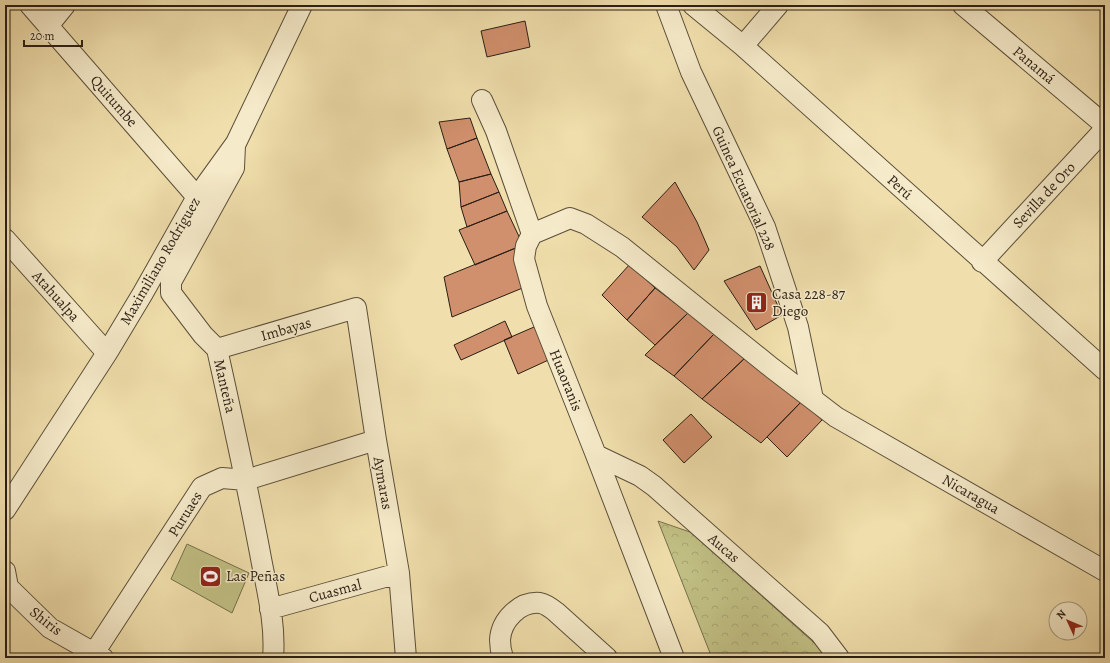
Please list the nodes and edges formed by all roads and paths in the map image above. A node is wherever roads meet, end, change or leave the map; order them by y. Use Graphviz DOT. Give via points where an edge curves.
graph roads {
  1 [pos="30,5"];
  2 [pos="65,5"];
  3 [pos="302,5"];
  4 [pos="666,5"];
  5 [pos="693,5"];
  6 [pos="778,5"];
  7 [pos="963,5"];
  8 [pos="48,26"];
  9 [pos="743,46"];
  10 [pos="482,100"];
  11 [pos="1105,125"];
  12 [pos="1105,129"];
  13 [pos="236,143"];
  14 [pos="197,197"];
  15 [pos="532,234"];
  16 [pos="5,239"];
  17 [pos="982,262"];
  18 [pos="356,308"];
  19 [pos="217,349"];
  20 [pos="107,353"];
  21 [pos="1105,370"];
  22 [pos="813,399"];
  23 [pos="376,440"];
  24 [pos="596,455"];
  25 [pos="246,480"];
  26 [pos="5,510"];
  27 [pos="1105,571"];
  28 [pos="400,574"];
  29 [pos="6,583"];
  30 [pos="270,609"];
  31 [pos="98,656"];
  32 [pos="273,658"];
  33 [pos="406,658"];
  34 [pos="503,658"];
  35 [pos="608,658"];
  36 [pos="674,658"];
  37 [pos="839,658"];
  1 -- 8 [label="street, Quitumbe"];
  2 -- 8 [label="street"];
  3 -- 13 [label="street, Maximiliano Rodriguez"];
  4 -- 22 [label="street, Guinea Ecuatorial 228" via="691,72 765,227 798,327"];
  5 -- 9 [label="street, Perú"];
  6 -- 9 [label="street"];
  7 -- 11 [label="street, Panamá"];
  8 -- 14 [label="street, Quitumbe"];
  9 -- 17 [label="street, Perú"];
  10 -- 15 [label="street" via="496,131"];
  12 -- 17 [label="street, Sevilla de Oro"];
  13 -- 14 [label="street, Maximiliano Rodriguez"];
  13 -- 19 [label="street, Manteña" via="234,168 171,282 171,293"];
  14 -- 20 [label="street, Maximiliano Rodriguez"];
  15 -- 22 [label="street, Nicaragua" via="570,218 586,224 622,247"];
  15 -- 24 [label="street, Huaoranis" via="526,246 524,259 536,306"];
  16 -- 20 [label="street, Atahualpa"];
  17 -- 21 [label="street, Perú"];
  18 -- 19 [label="street, Imbayas"];
  18 -- 23 [label="street, Aymaras"];
  19 -- 25 [label="street, Manteña"];
  20 -- 26 [label="street, Maximiliano Rodriguez"];
  22 -- 27 [label="street, Nicaragua" via="836,417"];
  23 -- 25 [label="street, Puruaes"];
  23 -- 28 [label="street, Aymaras"];
  24 -- 36 [label="street, Huaoranis"];
  24 -- 37 [label="street, Aucas" via="640,476 654,486 820,633"];
  25 -- 30 [label="street, Manteña"];
  25 -- 31 [label="street, Puruaes" via="222,478 202,487"];
  28 -- 30 [label="street, Cuasmal"];
  28 -- 33 [label="street, Aymaras"];
  29 -- 31 [label="street, Shiris" via="50,628"];
  30 -- 32 [label="street, Manteña" via="275,636"];
  34 -- 35 [label="street" via="500,639 506,621 519,608 540,603 556,612"];
}
